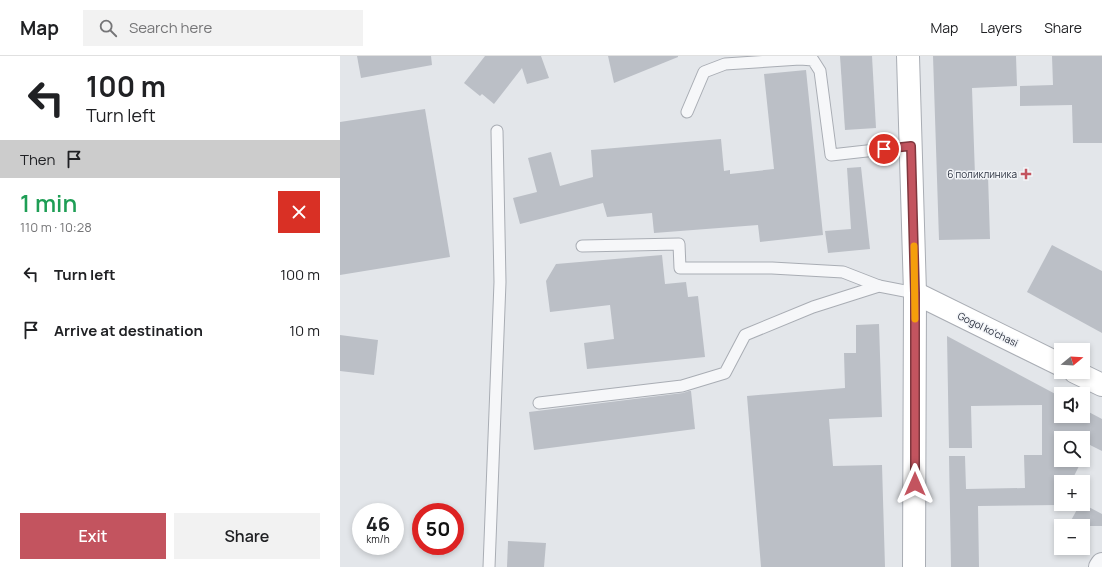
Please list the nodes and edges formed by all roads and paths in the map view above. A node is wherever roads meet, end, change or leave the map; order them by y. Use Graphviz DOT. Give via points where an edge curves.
graph roads {
  1 [pos="908,56"];
  2 [pos="687,112"];
  3 [pos="497,131"];
  4 [pos="911,146"];
  5 [pos="582,246"];
  6 [pos="880,286"];
  7 [pos="915,293"];
  8 [pos="1054,362"];
  9 [pos="1088,379"];
  10 [pos="1102,386"];
  11 [pos="539,403"];
  12 [pos="1102,564"];
  13 [pos="489,567"];
  14 [pos="914,567"];
  15 [pos="1100,567"];
  1 -- 4 [label="main road"];
  2 -- 4 [label="lane" via="704,72 725,64 814,60 820,71 831,155"];
  3 -- 13 [label="lane" via="500,282"];
  4 -- 7 [label="main road"];
  5 -- 6 [label="lane" via="679,244 680,268 772,268 843,272"];
  6 -- 7 [label="lane"];
  6 -- 11 [label="lane" via="813,307 746,335 725,372 682,386"];
  7 -- 8 [label="main road, Gogol ko'chasi"];
  7 -- 14 [label="main road"];
  9 -- 10 [label="main road"];
  12 -- 15 [label="street"];
}
